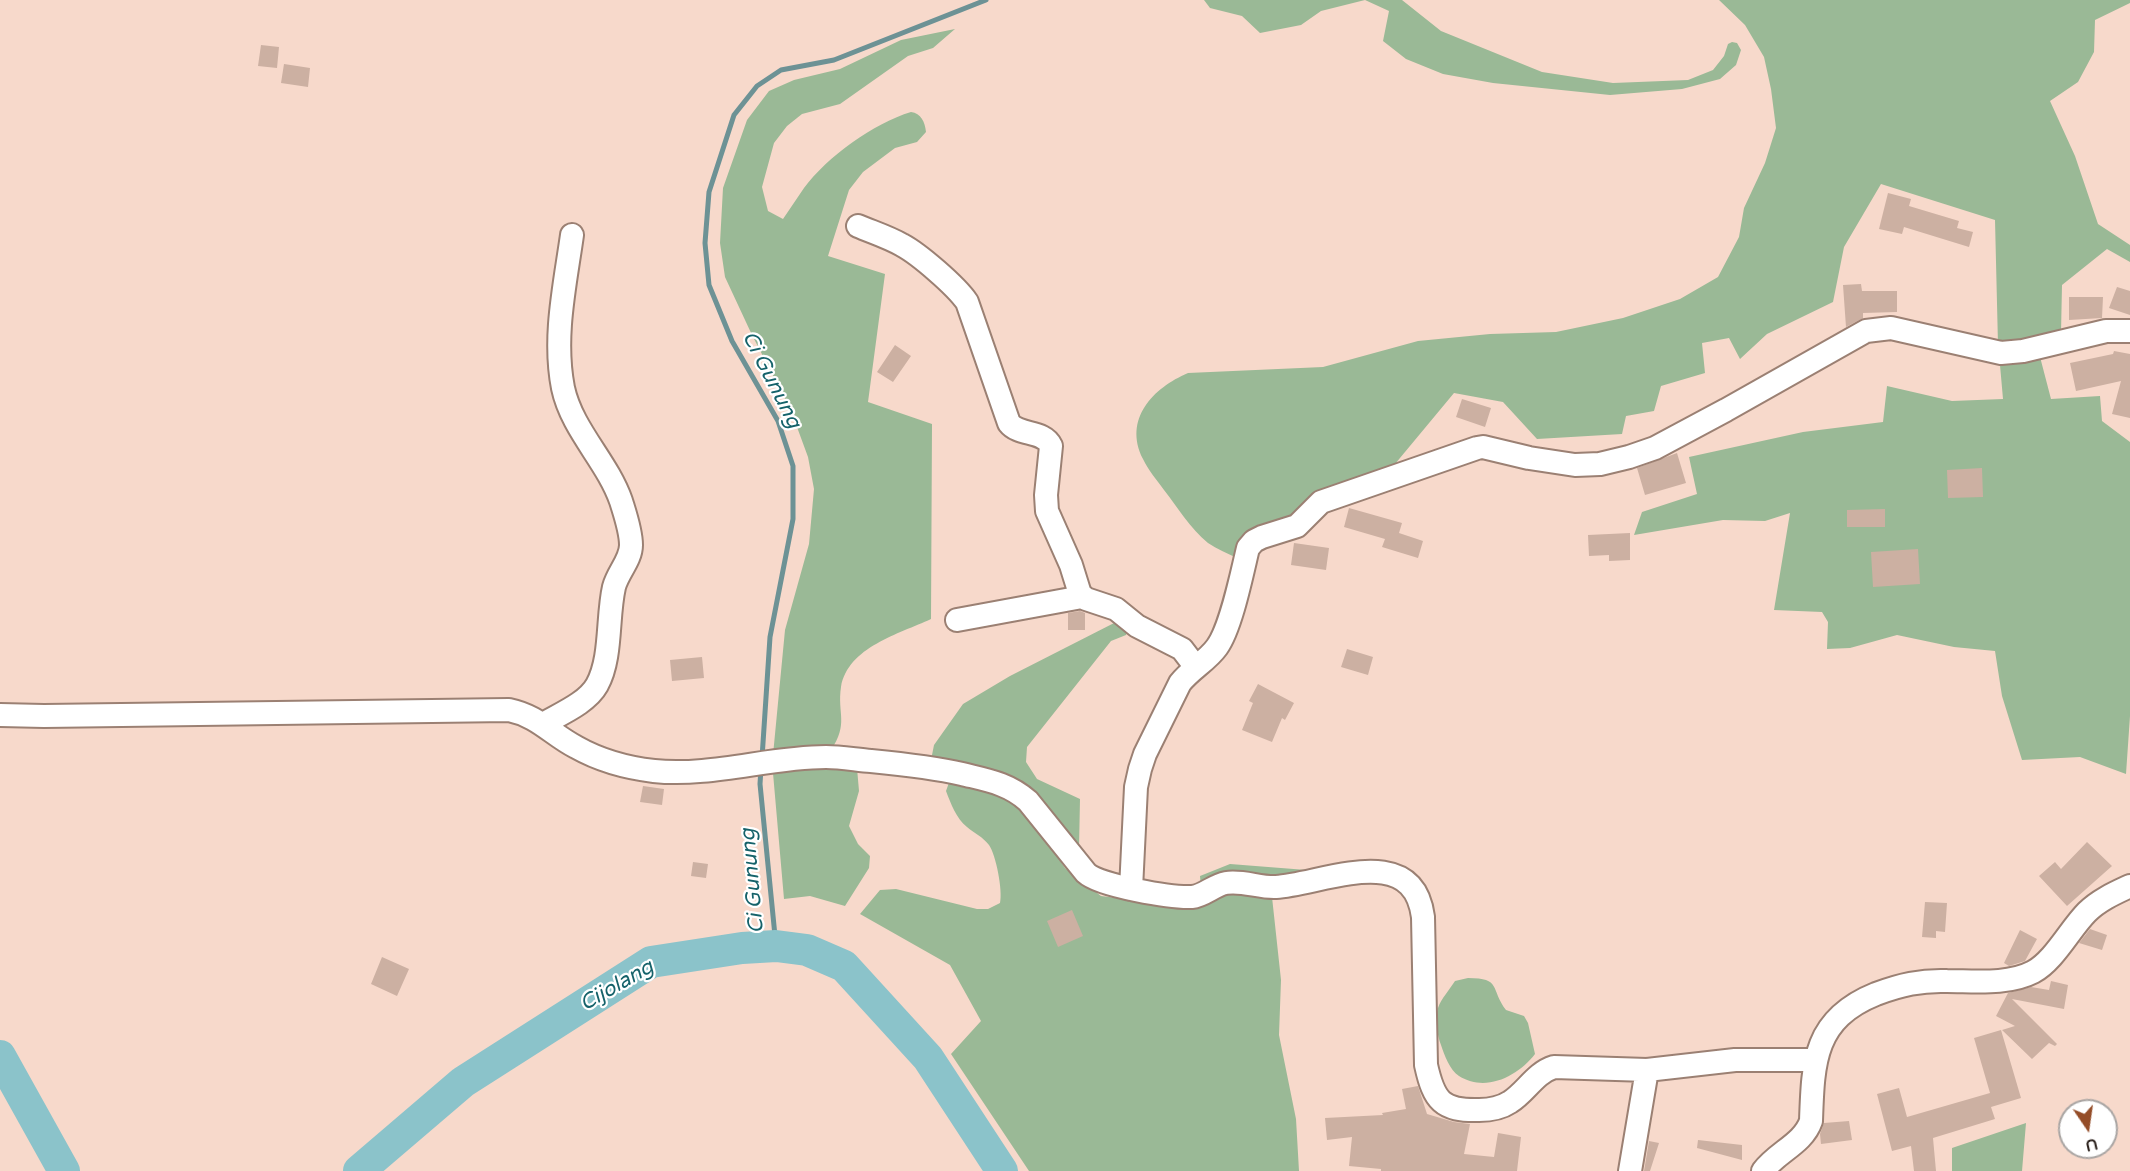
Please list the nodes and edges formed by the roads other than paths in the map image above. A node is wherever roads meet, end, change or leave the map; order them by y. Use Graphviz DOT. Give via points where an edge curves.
graph roads {
  1 [pos="858,226"];
  2 [pos="572,235"];
  3 [pos="2130,331"];
  4 [pos="1083,597"];
  5 [pos="957,620"];
  6 [pos="1195,666"];
  7 [pos="0,715"];
  8 [pos="543,724"];
  9 [pos="2130,886"];
  10 [pos="1131,889"];
  11 [pos="1815,1060"];
  12 [pos="1647,1070"];
  13 [pos="1630,1171"];
  14 [pos="1763,1171"];
  1 -- 4 [label="street" via="910,250 967,302 1009,423 1017,430 1045,438 1052,446 1047,511"];
  2 -- 8 [label="street" via="558,348 564,391 580,429 617,492 631,547 614,588 598,684 590,696"];
  3 -- 6 [label="street" via="2106,331 2001,353 1891,328 1878,329 1858,334 1716,416 1629,457 1575,465 1477,448 1332,498 1314,507 1298,526 1262,537 1248,548 1225,635 1217,648"];
  4 -- 5 [label="street"];
  4 -- 6 [label="street" via="1116,609 1137,626 1176,646"];
  6 -- 10 [label="street" via="1180,683 1140,769"];
  7 -- 8 [label="street" via="509,710"];
  8 -- 10 [label="street" via="576,748 628,767 680,772 826,757 922,766 1003,784 1028,801 1091,877"];
  9 -- 11 [label="street" via="2088,912 2033,972 1989,981 1922,980 1858,1003 1832,1022"];
  10 -- 12 [label="street" via="1192,897 1226,883 1276,887 1368,871 1396,877 1409,885 1417,893 1423,917 1426,1065 1433,1090 1448,1107 1501,1107 1541,1073 1554,1067"];
  11 -- 12 [label="street" via="1735,1060"];
  11 -- 14 [label="street" via="1808,1129"];
  12 -- 13 [label="street"];
}
